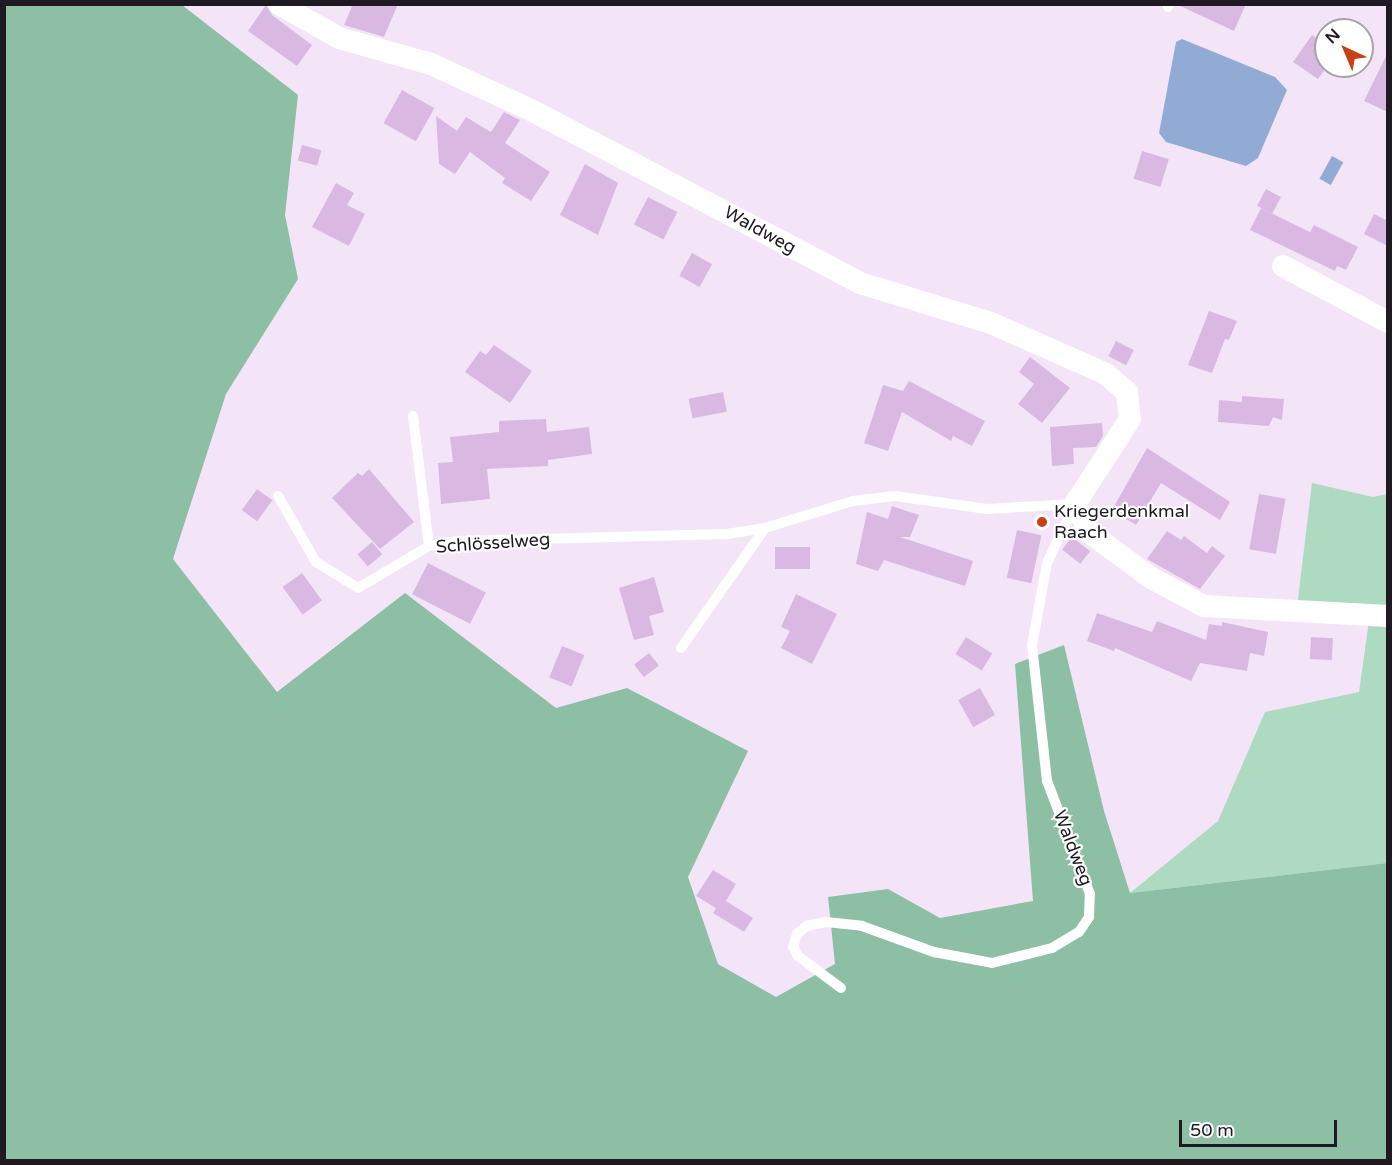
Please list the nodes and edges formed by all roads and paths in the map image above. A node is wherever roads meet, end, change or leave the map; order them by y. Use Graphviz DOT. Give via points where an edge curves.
graph roads {
  1 [pos="279,4"];
  2 [pos="1283,266"];
  3 [pos="1388,322"];
  4 [pos="413,416"];
  5 [pos="278,496"];
  6 [pos="1075,504"];
  7 [pos="765,528"];
  8 [pos="429,546"];
  9 [pos="1388,616"];
  10 [pos="681,648"];
  11 [pos="841,988"];
  1 -- 6 [label="street, Waldweg" via="339,38 431,64 531,110 860,283 991,323 1106,374 1127,392 1130,419"];
  2 -- 3 [label="street"];
  4 -- 8 [label="lane"];
  5 -- 8 [label="lane, Schlösselweg" via="316,562 358,588"];
  6 -- 7 [label="lane, Schlösselweg" via="987,509 895,496 825,507"];
  6 -- 9 [label="street" via="1090,533 1151,578 1204,606"];
  6 -- 11 [label="lane, Waldweg" via="1047,563 1032,645 1047,781 1090,894 1089,916 1079,932 1052,948 992,963 934,952 862,926 826,922 807,926 797,934 794,947 798,956"];
  7 -- 8 [label="lane, Schlösselweg" via="727,534 458,541"];
  7 -- 10 [label="lane"];
}
